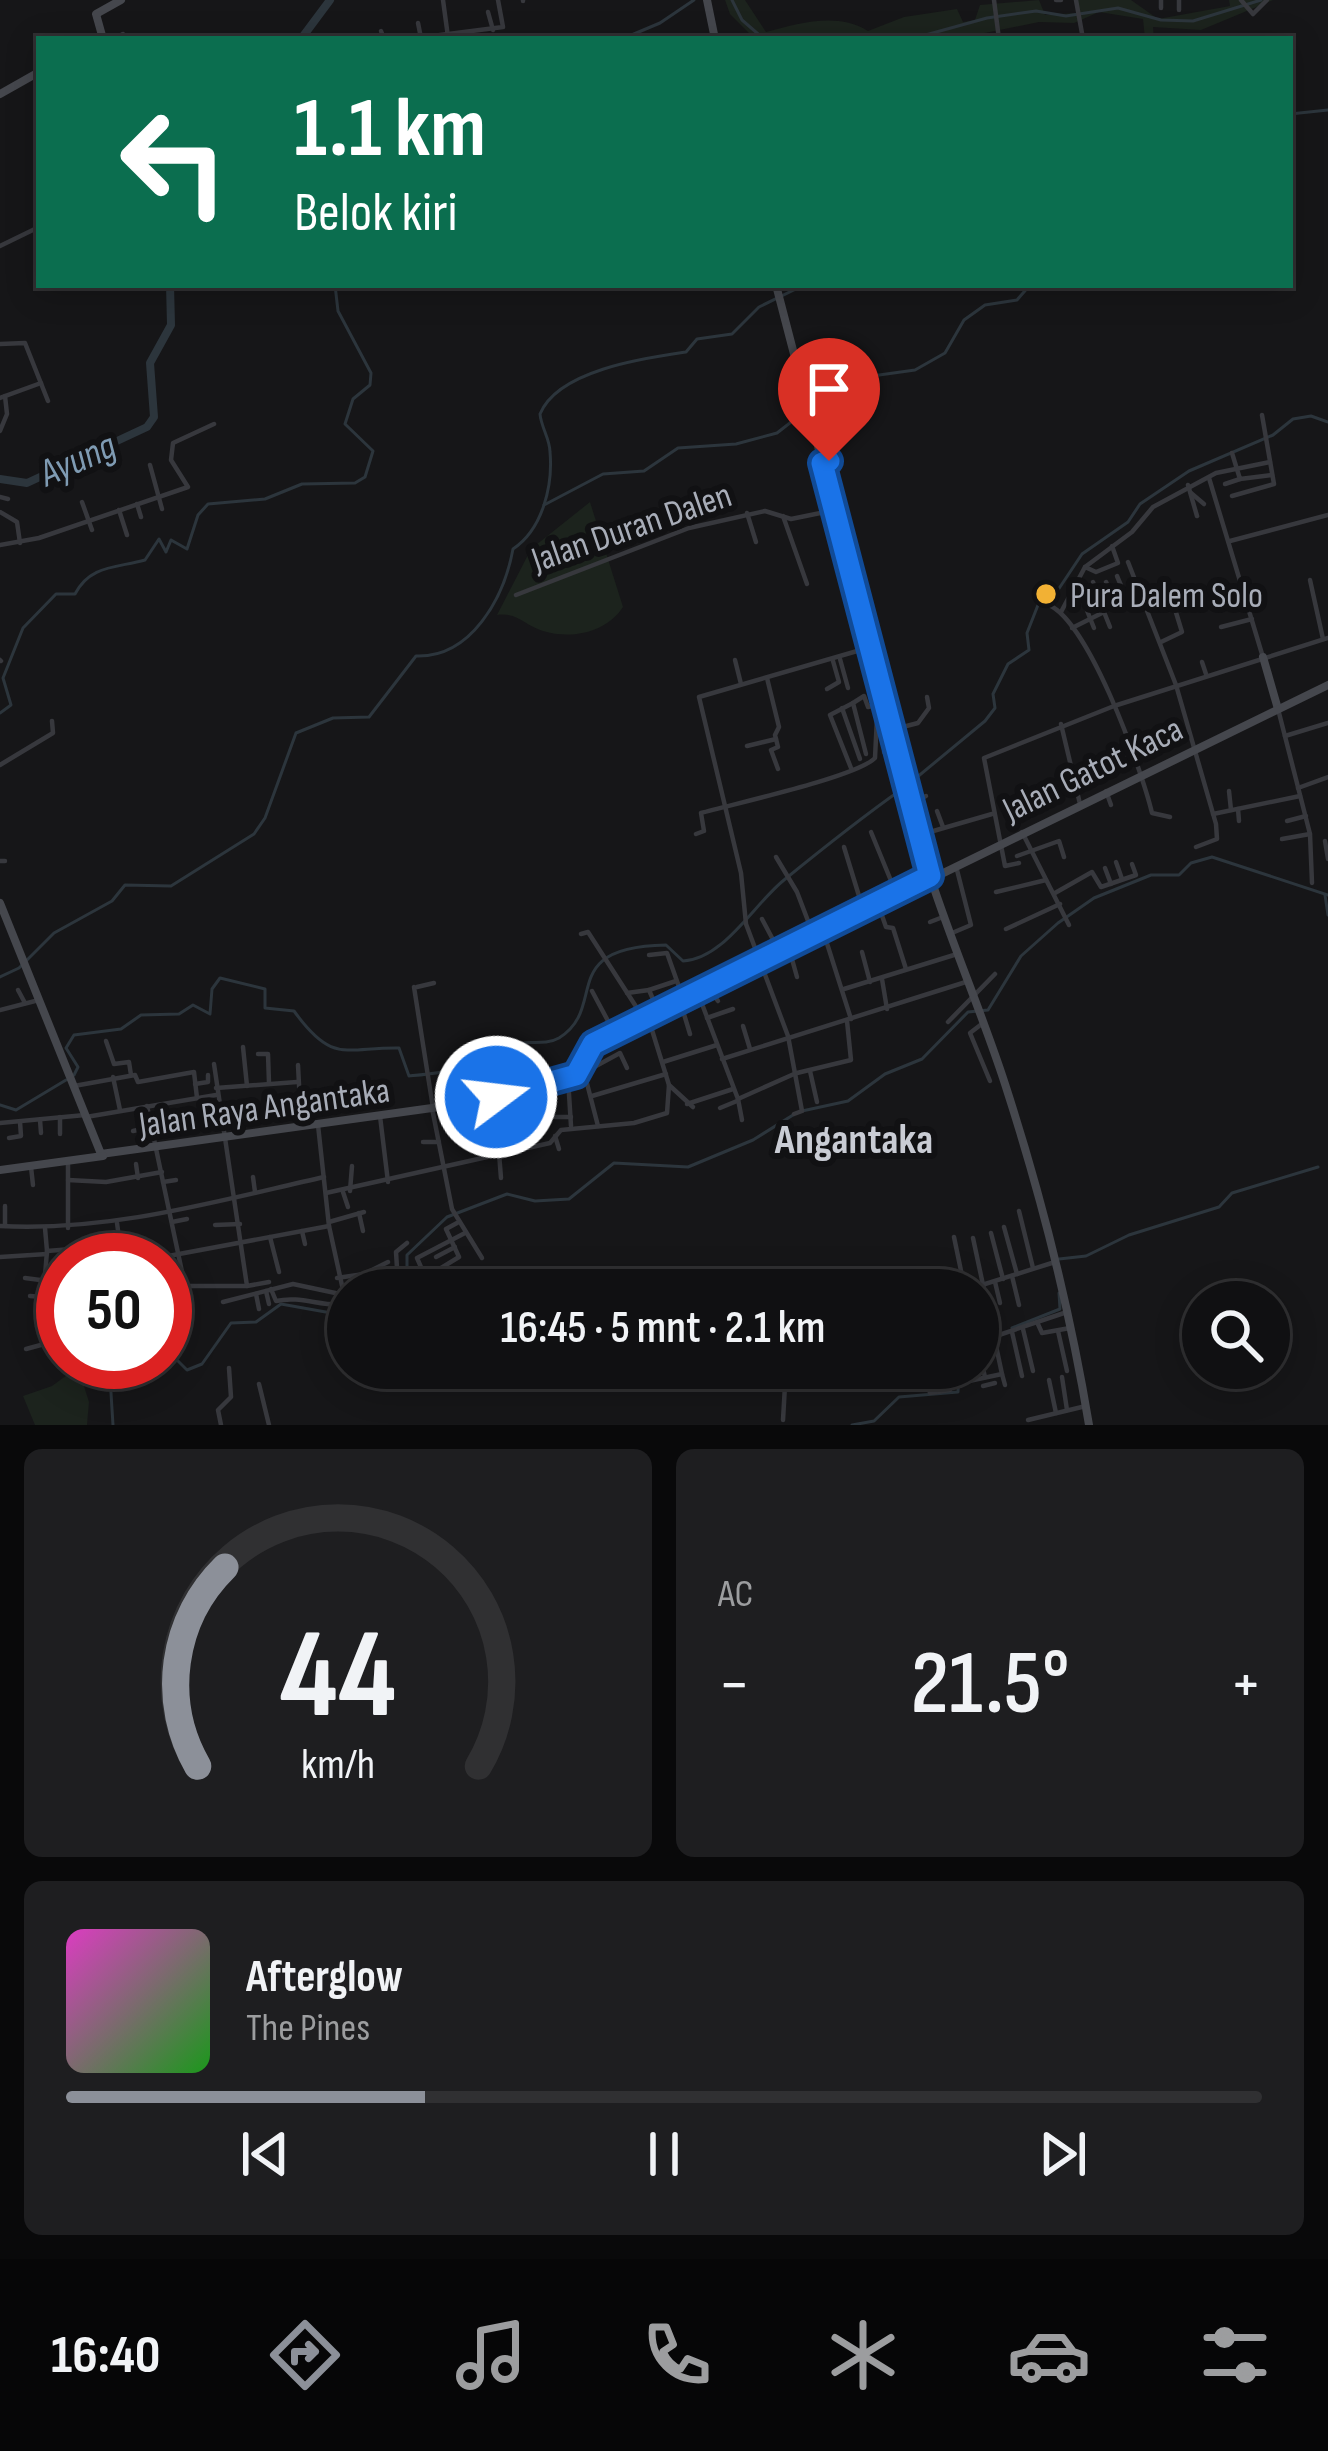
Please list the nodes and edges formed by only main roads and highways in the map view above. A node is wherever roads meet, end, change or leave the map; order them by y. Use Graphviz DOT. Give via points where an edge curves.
graph roads {
  1 [pos="121,0"];
  2 [pos="706,0"];
  3 [pos="102,4"];
  4 [pos="103,36"];
  5 [pos="714,36"];
  6 [pos="36,74"];
  7 [pos="0,94"];
  8 [pos="777,288"];
  9 [pos="1263,657"];
  10 [pos="1328,686"];
  11 [pos="1278,709"];
  12 [pos="930,876"];
  13 [pos="0,903"];
  14 [pos="4,926"];
  15 [pos="104,1154"];
  16 [pos="0,1170"];
  17 [pos="1089,1425"];
  1 -- 3 [label="main road"];
  2 -- 5 [label="main road"];
  3 -- 4 [label="main road" via="96,14"];
  6 -- 7 [label="main road"];
  8 -- 12 [label="main road"];
  9 -- 11 [label="main road"];
  10 -- 11 [label="main road, Jalan Gatot Kaca"];
  11 -- 12 [label="main road, Jalan Gatot Kaca"];
  12 -- 15 [label="main road, Jalan Raya Angantaka" via="591,1046 584,1070 568,1078 432,1108"];
  12 -- 17 [label="main road" via="1016,1119"];
  13 -- 14 [label="main road, Jalan Raya Angantaka"];
  14 -- 15 [label="main road, Jalan Raya Angantaka"];
  15 -- 16 [label="main road"];
}
